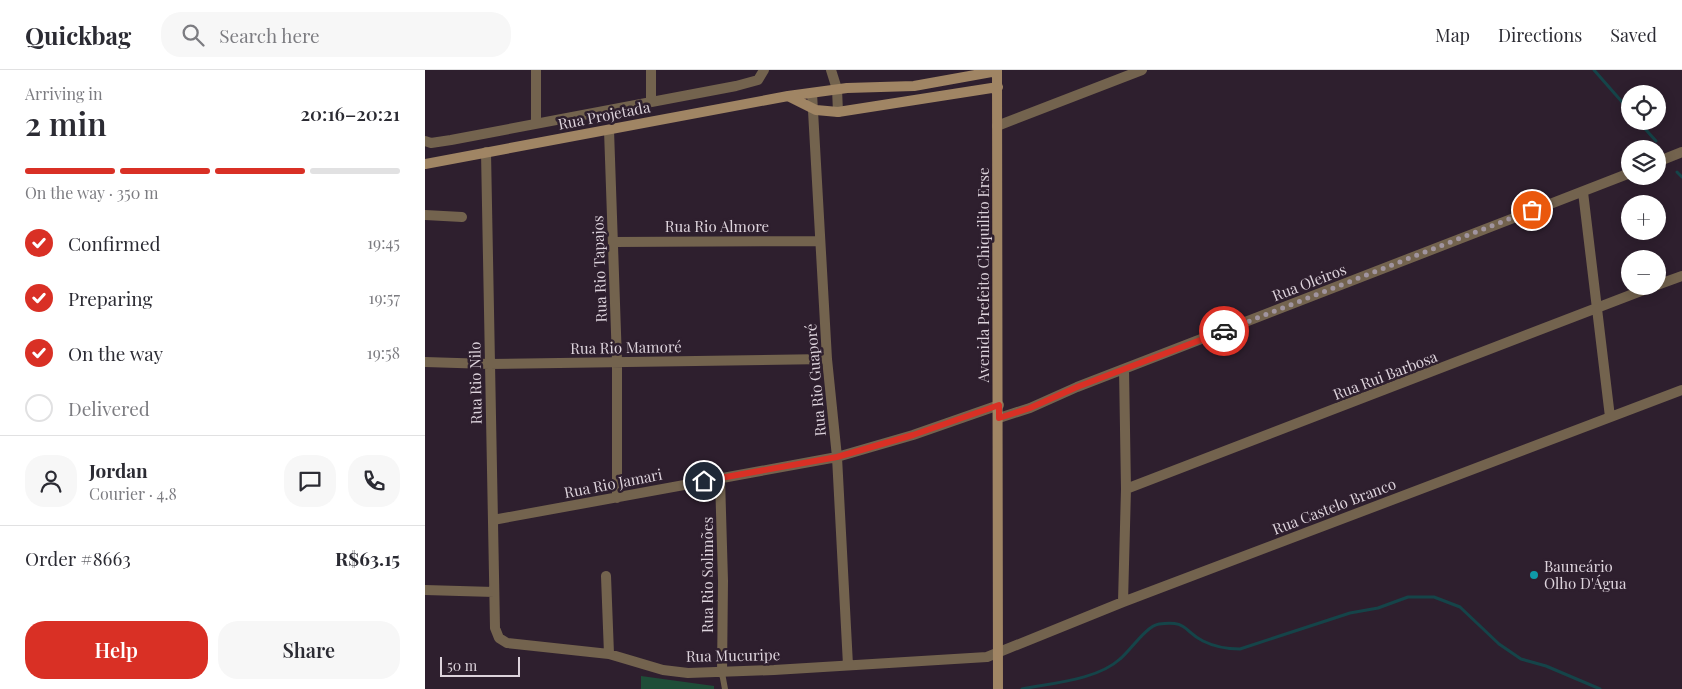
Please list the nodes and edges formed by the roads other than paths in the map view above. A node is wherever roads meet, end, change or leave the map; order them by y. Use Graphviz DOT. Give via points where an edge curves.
graph roads {
  1 [pos="536,70"];
  2 [pos="651,70"];
  3 [pos="764,70"];
  4 [pos="831,70"];
  5 [pos="1142,70"];
  6 [pos="997,71"];
  7 [pos="998,87"];
  8 [pos="837,89"];
  9 [pos="812,93"];
  10 [pos="788,96"];
  11 [pos="651,101"];
  12 [pos="814,109"];
  13 [pos="838,112"];
  14 [pos="536,123"];
  15 [pos="997,126"];
  16 [pos="609,130"];
  17 [pos="425,141"];
  18 [pos="486,152"];
  19 [pos="1682,152"];
  20 [pos="1666,158"];
  21 [pos="425,164"];
  22 [pos="1621,177"];
  23 [pos="1583,192"];
  24 [pos="425,215"];
  25 [pos="462,217"];
  26 [pos="820,241"];
  27 [pos="614,242"];
  28 [pos="1682,276"];
  29 [pos="1666,282"];
  30 [pos="1632,295"];
  31 [pos="1597,308"];
  32 [pos="827,359"];
  33 [pos="617,361"];
  34 [pos="425,362"];
  35 [pos="489,364"];
  36 [pos="1124,369"];
  37 [pos="1682,390"];
  38 [pos="999,405"];
  39 [pos="1610,417"];
  40 [pos="999,418"];
  41 [pos="837,457"];
  42 [pos="720,478"];
  43 [pos="1126,489"];
  44 [pos="617,498"];
  45 [pos="493,520"];
  46 [pos="607,576"];
  47 [pos="425,590"];
  48 [pos="494,592"];
  49 [pos="1123,602"];
  50 [pos="495,613"];
  51 [pos="609,654"];
  52 [pos="998,654"];
  53 [pos="848,665"];
  54 [pos="722,673"];
  55 [pos="725,689"];
  56 [pos="998,689"];
  1 -- 14 [label="street"];
  2 -- 11 [label="street"];
  3 -- 11 [label="street" via="758,80 751,82"];
  4 -- 8 [label="street"];
  5 -- 15 [label="street"];
  6 -- 7 [label="street, Avenida Prefeito Chiquilito Erse"];
  6 -- 8 [label="street, Rua Projetada" via="914,86"];
  7 -- 13 [label="street"];
  7 -- 15 [label="street, Avenida Prefeito Chiquilito Erse"];
  8 -- 9 [label="street, Rua Projetada"];
  8 -- 13 [label="street"];
  9 -- 10 [label="street, Rua Projetada"];
  9 -- 12 [label="street, Rua Rio Guaporé"];
  10 -- 12 [label="street"];
  10 -- 16 [label="street, Rua Projetada"];
  11 -- 14 [label="street"];
  12 -- 13 [label="street"];
  12 -- 26 [label="street, Rua Rio Guaporé"];
  14 -- 17 [label="street" via="431,143"];
  15 -- 38 [label="street, Avenida Prefeito Chiquilito Erse"];
  16 -- 18 [label="street, Rua Projetada"];
  16 -- 27 [label="street, Rua Rio Tapajos"];
  18 -- 21 [label="street, Rua Projetada"];
  18 -- 35 [label="street, Rua Rio Nilo"];
  19 -- 20 [label="street"];
  22 -- 23 [label="street, Rua Oleiros"];
  23 -- 31 [label="street"];
  23 -- 36 [label="street, Rua Oleiros"];
  24 -- 25 [label="street"];
  26 -- 27 [label="street, Rua Rio Almore"];
  26 -- 32 [label="street, Rua Rio Guaporé"];
  27 -- 33 [label="street, Rua Rio Tapajos"];
  28 -- 29 [label="street, Rua Rui Barbosa"];
  30 -- 31 [label="street, Rua Rui Barbosa"];
  31 -- 39 [label="street"];
  31 -- 43 [label="street, Rua Rui Barbosa"];
  32 -- 33 [label="street, Rua Rio Mamoré"];
  32 -- 41 [label="street, Rua Rio Guaporé"];
  33 -- 35 [label="street, Rua Rio Mamoré"];
  33 -- 44 [label="street, Rua Rio Tapajos"];
  34 -- 35 [label="street, Rua Rio Mamoré"];
  35 -- 45 [label="street, Rua Rio Nilo"];
  36 -- 40 [label="street, Rua Oleiros"];
  36 -- 43 [label="street"];
  37 -- 39 [label="street, Rua Castelo Branco"];
  38 -- 40 [label="street, Avenida Prefeito Chiquilito Erse"];
  38 -- 41 [label="street, Rua Rio Jamari"];
  39 -- 49 [label="street, Rua Castelo Branco"];
  40 -- 52 [label="street, Avenida Prefeito Chiquilito Erse"];
  41 -- 42 [label="street, Rua Rio Jamari"];
  41 -- 53 [label="street, Rua Rio Guaporé"];
  42 -- 44 [label="street, Rua Rio Jamari"];
  42 -- 54 [label="street, Rua Rio Solimões"];
  43 -- 49 [label="street"];
  44 -- 45 [label="street, Rua Rio Jamari"];
  45 -- 48 [label="street, Rua Rio Nilo"];
  46 -- 51 [label="street"];
  47 -- 48 [label="street"];
  48 -- 50 [label="street, Rua Rio Nilo"];
  49 -- 52 [label="street, Rua Castelo Branco"];
  50 -- 51 [label="street, Rua Mucuripe" via="496,635 503,641"];
  51 -- 54 [label="street, Rua Mucuripe" via="663,670"];
  52 -- 53 [label="street, Rua Mucuripe" via="961,660"];
  52 -- 56 [label="street, Avenida Prefeito Chiquilito Erse"];
  53 -- 54 [label="street, Rua Mucuripe"];
  54 -- 55 [label="lane"];
}
